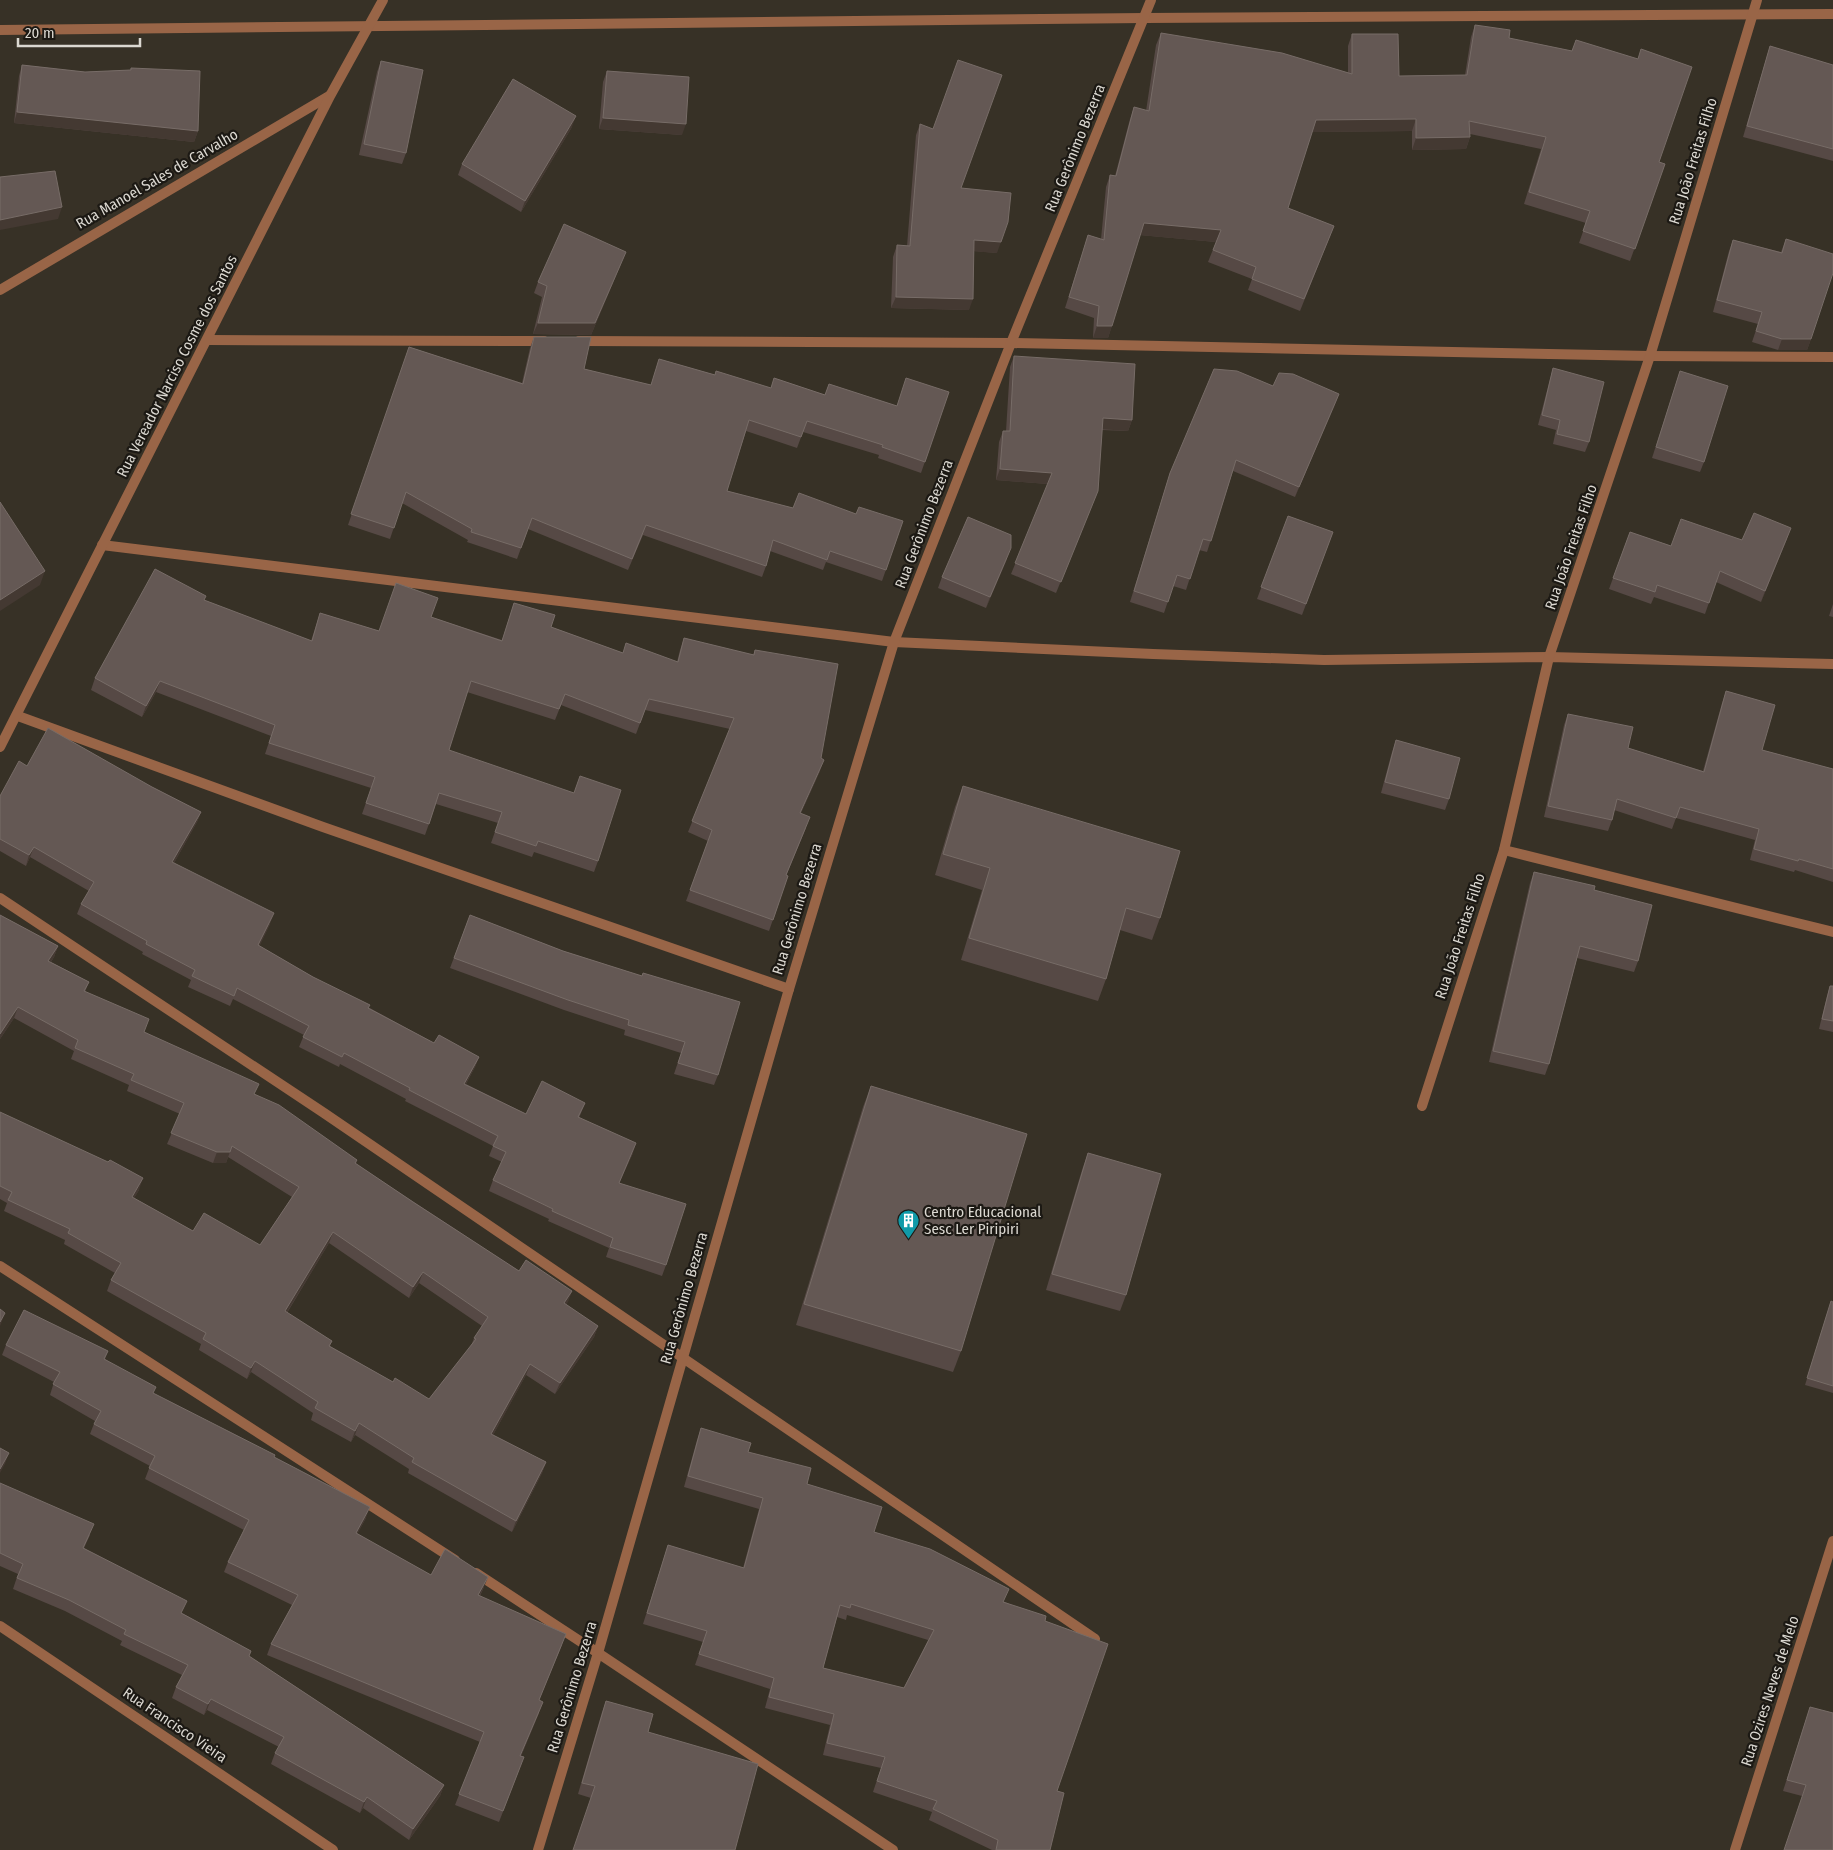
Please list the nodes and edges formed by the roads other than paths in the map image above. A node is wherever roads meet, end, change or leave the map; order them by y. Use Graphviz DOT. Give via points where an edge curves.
graph roads {
  1 [pos="383,0"];
  2 [pos="1151,0"];
  3 [pos="1756,0"];
  4 [pos="1753,13"];
  5 [pos="1833,14"];
  6 [pos="1145,18"];
  7 [pos="370,26"];
  8 [pos="0,30"];
  9 [pos="330,96"];
  10 [pos="0,290"];
  11 [pos="208,340"];
  12 [pos="1011,343"];
  13 [pos="1650,356"];
  14 [pos="1833,357"];
  15 [pos="102,545"];
  16 [pos="894,642"];
  17 [pos="1549,657"];
  18 [pos="1833,664"];
  19 [pos="18,716"];
  20 [pos="0,748"];
  21 [pos="1504,850"];
  22 [pos="0,898"];
  23 [pos="1833,932"];
  24 [pos="789,989"];
  25 [pos="1422,1106"];
  26 [pos="0,1266"];
  27 [pos="683,1357"];
  28 [pos="1833,1541"];
  29 [pos="0,1626"];
  30 [pos="1095,1639"];
  31 [pos="598,1652"];
  32 [pos="333,1850"];
  33 [pos="538,1850"];
  34 [pos="893,1850"];
  35 [pos="1735,1850"];
  1 -- 7 [label="street, Rua Vereador Narciso Cosme dos Santos"];
  2 -- 6 [label="street, Rua Gerônimo Bezerra"];
  3 -- 4 [label="street, Rua João Freitas Filho"];
  4 -- 5 [label="street"];
  4 -- 6 [label="street"];
  4 -- 13 [label="street, Rua João Freitas Filho"];
  6 -- 7 [label="street"];
  6 -- 12 [label="street, Rua Gerônimo Bezerra"];
  7 -- 8 [label="street"];
  7 -- 9 [label="street, Rua Vereador Narciso Cosme dos Santos"];
  9 -- 10 [label="street, Rua Manoel Sales de Carvalho"];
  9 -- 11 [label="street, Rua Vereador Narciso Cosme dos Santos"];
  11 -- 12 [label="street"];
  11 -- 15 [label="street, Rua Vereador Narciso Cosme dos Santos"];
  12 -- 13 [label="street"];
  12 -- 16 [label="street, Rua Gerônimo Bezerra"];
  13 -- 14 [label="street"];
  13 -- 17 [label="street, Rua João Freitas Filho"];
  15 -- 16 [label="street"];
  15 -- 19 [label="street, Rua Vereador Narciso Cosme dos Santos"];
  16 -- 17 [label="street" via="1324,660"];
  16 -- 24 [label="street, Rua Gerônimo Bezerra"];
  17 -- 18 [label="street"];
  17 -- 21 [label="street, Rua João Freitas Filho"];
  19 -- 20 [label="street, Rua Vereador Narciso Cosme dos Santos"];
  19 -- 24 [label="street" via="323,827"];
  21 -- 23 [label="street"];
  21 -- 25 [label="street, Rua João Freitas Filho"];
  22 -- 27 [label="street" via="324,1112"];
  24 -- 27 [label="street, Rua Gerônimo Bezerra"];
  26 -- 31 [label="street"];
  27 -- 30 [label="street"];
  27 -- 31 [label="street, Rua Gerônimo Bezerra"];
  28 -- 35 [label="street, Rua Ozires Neves de Melo"];
  29 -- 32 [label="street, Rua Francisco Vieira"];
  31 -- 33 [label="street, Rua Gerônimo Bezerra"];
  31 -- 34 [label="street"];
}
